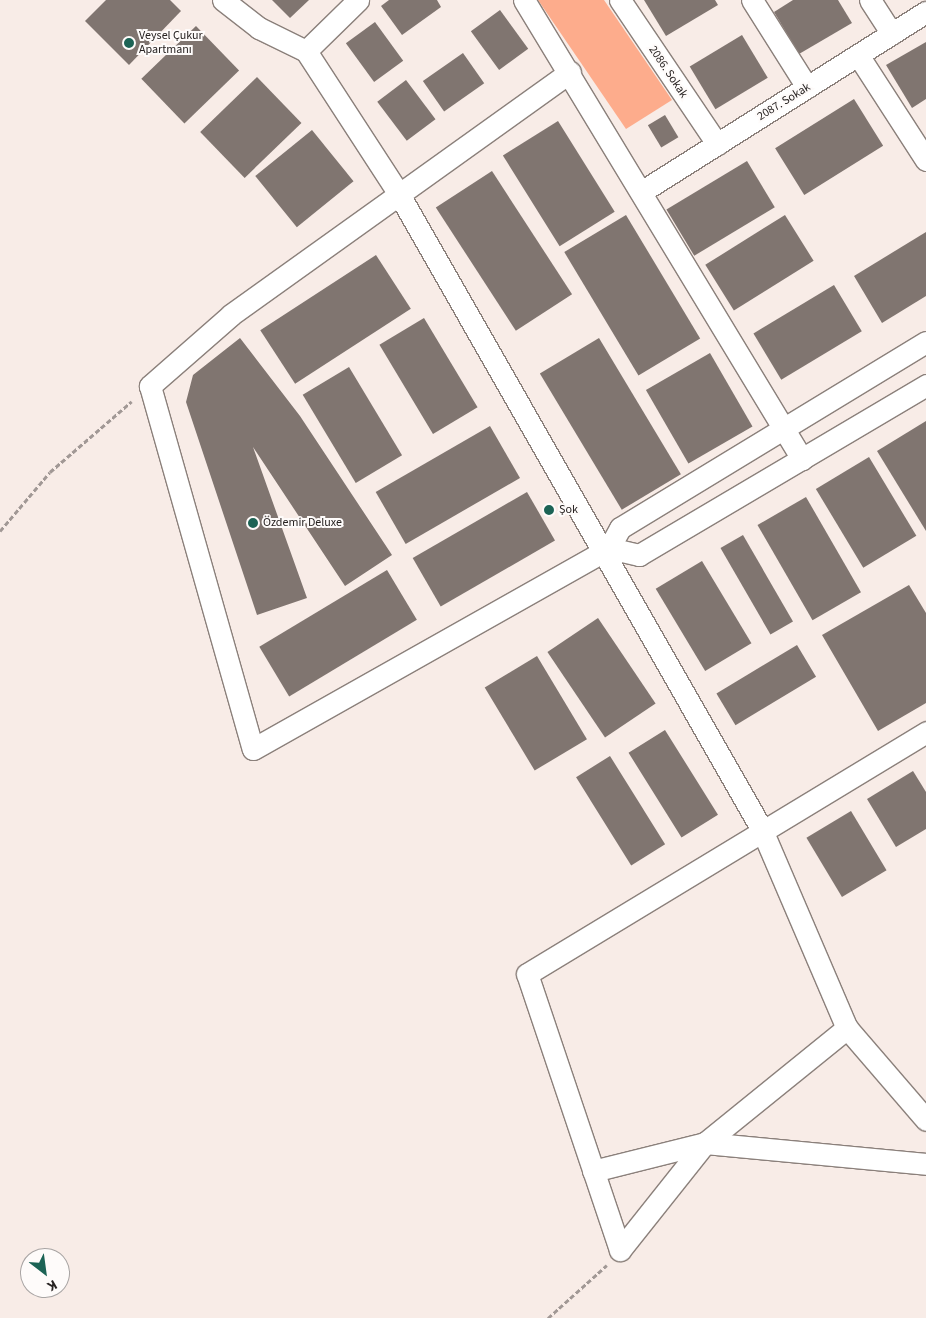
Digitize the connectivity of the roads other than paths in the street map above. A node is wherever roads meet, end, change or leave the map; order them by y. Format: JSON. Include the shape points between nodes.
{"nodes":[{"id":1,"x":222,"y":0,"type":"edge"},
{"id":2,"x":358,"y":0,"type":"edge"},
{"id":3,"x":524,"y":0,"type":"edge"},
{"id":4,"x":620,"y":0,"type":"edge"},
{"id":5,"x":752,"y":0,"type":"edge"},
{"id":6,"x":870,"y":0,"type":"edge"},
{"id":7,"x":926,"y":12,"type":"edge"},
{"id":8,"x":892,"y":34,"type":"junction"},
{"id":9,"x":306,"y":51,"type":"junction"},
{"id":10,"x":858,"y":55,"type":"junction"},
{"id":11,"x":570,"y":72,"type":"junction"},
{"id":12,"x":807,"y":87,"type":"junction"},
{"id":13,"x":717,"y":144,"type":"junction"},
{"id":14,"x":926,"y":160,"type":"edge"},
{"id":15,"x":641,"y":192,"type":"junction"},
{"id":16,"x":400,"y":196,"type":"junction"},
{"id":17,"x":926,"y":342,"type":"edge"},
{"id":18,"x":926,"y":385,"type":"edge"},
{"id":19,"x":783,"y":430,"type":"junction"},
{"id":20,"x":802,"y":459,"type":"junction"},
{"id":21,"x":605,"y":550,"type":"junction"},
{"id":22,"x":926,"y":732,"type":"edge"},
{"id":23,"x":762,"y":830,"type":"junction"},
{"id":24,"x":847,"y":1028,"type":"junction"},
{"id":25,"x":926,"y":1120,"type":"edge"},
{"id":26,"x":705,"y":1143,"type":"junction"},
{"id":27,"x":926,"y":1164,"type":"edge"},
{"id":28,"x":593,"y":1170,"type":"junction"}],
"edges":[{"from":1,"to":9,"type":"street","via":[[259,28]]},
{"from":2,"to":9,"type":"street"},
{"from":3,"to":11,"type":"street"},
{"from":4,"to":13,"type":"street","name":"2086. Sokak"},
{"from":5,"to":12,"type":"street"},
{"from":6,"to":8,"type":"street"},
{"from":7,"to":8,"type":"street","name":"2087. Sokak"},
{"from":8,"to":10,"type":"street","name":"2087. Sokak"},
{"from":9,"to":16,"type":"street"},
{"from":10,"to":12,"type":"street","name":"2087. Sokak"},
{"from":10,"to":14,"type":"street"},
{"from":11,"to":15,"type":"street"},
{"from":11,"to":16,"type":"street"},
{"from":12,"to":13,"type":"street","name":"2087. Sokak"},
{"from":13,"to":15,"type":"street","name":"2087. Sokak"},
{"from":15,"to":19,"type":"street"},
{"from":16,"to":21,"type":"street"},
{"from":16,"to":21,"type":"street","via":[[231,315],[150,386],[253,749]]},
{"from":17,"to":19,"type":"street"},
{"from":18,"to":20,"type":"street"},
{"from":19,"to":20,"type":"street"},
{"from":19,"to":21,"type":"street","via":[[620,528]]},
{"from":20,"to":21,"type":"street","via":[[639,555]]},
{"from":21,"to":23,"type":"street"},
{"from":22,"to":23,"type":"street"},
{"from":23,"to":24,"type":"street"},
{"from":23,"to":28,"type":"street","via":[[527,974]]},
{"from":24,"to":25,"type":"street"},
{"from":24,"to":26,"type":"street"},
{"from":26,"to":27,"type":"street"},
{"from":26,"to":28,"type":"street"},
{"from":26,"to":28,"type":"street","via":[[620,1250]]}]}
